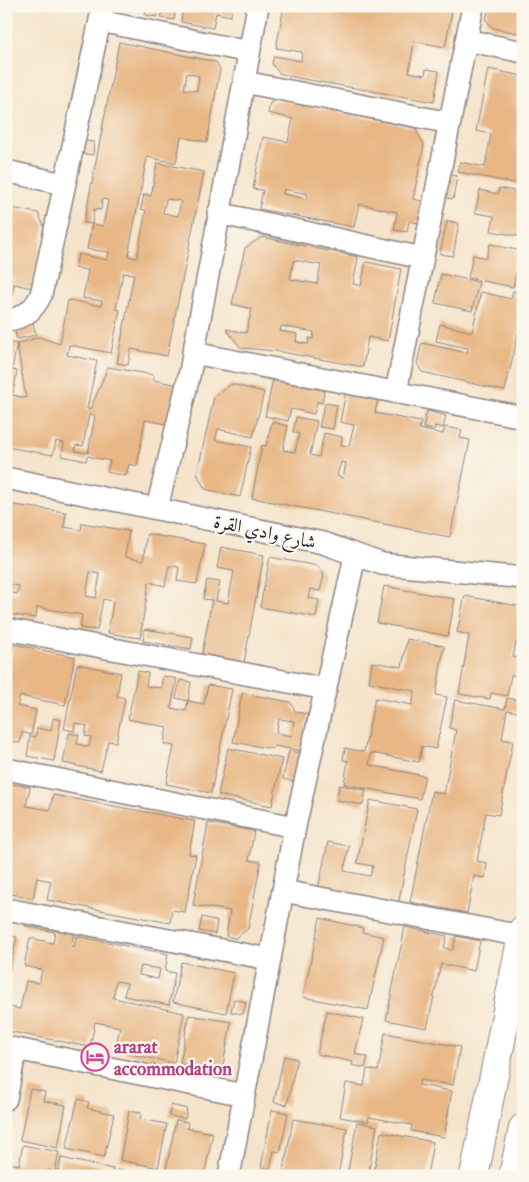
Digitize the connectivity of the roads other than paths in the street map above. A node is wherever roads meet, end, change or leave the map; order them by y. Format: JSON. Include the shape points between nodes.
{"nodes":[{"id":1,"x":258,"y":6,"type":"edge"},
{"id":2,"x":472,"y":6,"type":"edge"},
{"id":3,"x":101,"y":14,"type":"edge"},
{"id":4,"x":466,"y":40,"type":"junction"},
{"id":5,"x":249,"y":52,"type":"junction"},
{"id":6,"x":523,"y":52,"type":"edge"},
{"id":7,"x":244,"y":82,"type":"junction"},
{"id":8,"x":450,"y":123,"type":"junction"},
{"id":9,"x":6,"y":171,"type":"edge"},
{"id":10,"x":63,"y":184,"type":"junction"},
{"id":11,"x":218,"y":213,"type":"junction"},
{"id":12,"x":422,"y":258,"type":"junction"},
{"id":13,"x":6,"y":320,"type":"edge"},
{"id":14,"x":193,"y":353,"type":"junction"},
{"id":15,"x":396,"y":392,"type":"junction"},
{"id":16,"x":523,"y":417,"type":"edge"},
{"id":17,"x":6,"y":478,"type":"edge"},
{"id":18,"x":157,"y":508,"type":"junction"},
{"id":19,"x":355,"y":556,"type":"junction"},
{"id":20,"x":523,"y":578,"type":"edge"},
{"id":21,"x":6,"y":630,"type":"edge"},
{"id":22,"x":326,"y":689,"type":"junction"},
{"id":23,"x":6,"y":769,"type":"edge"},
{"id":24,"x":295,"y":827,"type":"junction"},
{"id":25,"x":282,"y":891,"type":"junction"},
{"id":26,"x":6,"y":909,"type":"edge"},
{"id":27,"x":522,"y":933,"type":"edge"},
{"id":28,"x":269,"y":959,"type":"junction"},
{"id":29,"x":11,"y":1048,"type":"edge"},
{"id":30,"x":244,"y":1095,"type":"junction"},
{"id":31,"x":6,"y":1099,"type":"edge"},
{"id":32,"x":523,"y":1128,"type":"edge"},
{"id":33,"x":229,"y":1176,"type":"edge"},
{"id":34,"x":474,"y":1176,"type":"edge"},
{"id":35,"x":513,"y":1176,"type":"edge"}],
"edges":[{"from":1,"to":5,"type":"street"},
{"from":2,"to":4,"type":"street"},
{"from":3,"to":5,"type":"street"},
{"from":3,"to":10,"type":"street"},
{"from":4,"to":6,"type":"street"},
{"from":4,"to":8,"type":"street"},
{"from":5,"to":7,"type":"street"},
{"from":7,"to":8,"type":"street"},
{"from":7,"to":11,"type":"street"},
{"from":8,"to":12,"type":"street"},
{"from":9,"to":10,"type":"street"},
{"from":10,"to":13,"type":"street","via":[[41,295],[26,314]]},
{"from":11,"to":12,"type":"street"},
{"from":11,"to":14,"type":"street"},
{"from":12,"to":15,"type":"street"},
{"from":14,"to":15,"type":"street"},
{"from":14,"to":18,"type":"street"},
{"from":15,"to":16,"type":"street"},
{"from":17,"to":18,"type":"street","name":"شارع وادي القرة"},
{"from":18,"to":19,"type":"street","name":"شارع وادي القرة","via":[[324,543]]},
{"from":19,"to":20,"type":"street","name":"شارع وادي القرة","via":[[382,564]]},
{"from":19,"to":22,"type":"street"},
{"from":21,"to":22,"type":"street"},
{"from":22,"to":24,"type":"street"},
{"from":23,"to":24,"type":"street"},
{"from":24,"to":25,"type":"street"},
{"from":25,"to":27,"type":"street"},
{"from":25,"to":28,"type":"street"},
{"from":26,"to":28,"type":"street"},
{"from":27,"to":34,"type":"main road"},
{"from":28,"to":30,"type":"street"},
{"from":29,"to":30,"type":"street"},
{"from":29,"to":31,"type":"street"},
{"from":30,"to":33,"type":"street"},
{"from":32,"to":35,"type":"main road"}]}
